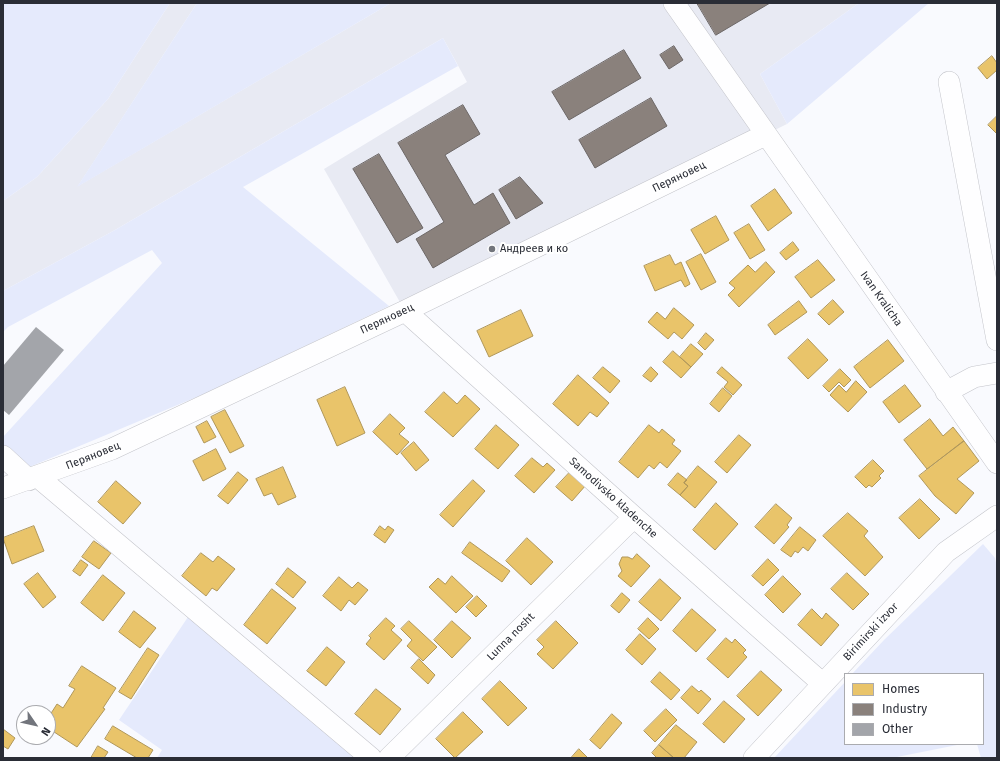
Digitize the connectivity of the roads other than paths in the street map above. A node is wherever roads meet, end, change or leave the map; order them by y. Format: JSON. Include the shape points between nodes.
{"nodes":[{"id":1,"x":674,"y":3,"type":"edge"},
{"id":2,"x":949,"y":82,"type":"dead end"},
{"id":3,"x":765,"y":135,"type":"junction"},
{"id":4,"x":405,"y":311,"type":"junction"},
{"id":5,"x":997,"y":340,"type":"edge"},
{"id":6,"x":997,"y":373,"type":"edge"},
{"id":7,"x":946,"y":392,"type":"junction"},
{"id":8,"x":3,"y":456,"type":"edge"},
{"id":9,"x":997,"y":463,"type":"edge"},
{"id":10,"x":34,"y":478,"type":"junction"},
{"id":11,"x":3,"y":488,"type":"edge"},
{"id":12,"x":997,"y":516,"type":"edge"},
{"id":13,"x":634,"y":517,"type":"junction"},
{"id":14,"x":823,"y":684,"type":"junction"},
{"id":15,"x":371,"y":758,"type":"edge"},
{"id":16,"x":389,"y":758,"type":"edge"},
{"id":17,"x":754,"y":758,"type":"edge"}],
"edges":[{"from":1,"to":3,"type":"street","name":"Ivan Kralicha"},
{"from":2,"to":5,"type":"street"},
{"from":3,"to":4,"type":"street","name":"Перяновец"},
{"from":3,"to":7,"type":"street","name":"Ivan Kralicha"},
{"from":4,"to":10,"type":"street","name":"Перяновец","via":[[112,449]]},
{"from":4,"to":13,"type":"street","name":"Samodivsko kladenche"},
{"from":6,"to":7,"type":"street","via":[[974,377]]},
{"from":7,"to":9,"type":"street","name":"Ivan Kralicha"},
{"from":8,"to":10,"type":"street"},
{"from":10,"to":11,"type":"street","name":"Перяновец"},
{"from":10,"to":15,"type":"street"},
{"from":12,"to":14,"type":"street","name":"Birimirski izvor","via":[[946,552]]},
{"from":13,"to":14,"type":"street","name":"Samodivsko kladenche"},
{"from":13,"to":16,"type":"street","name":"Lunna nosht"},
{"from":14,"to":17,"type":"street","name":"Birimirski izvor"}]}
